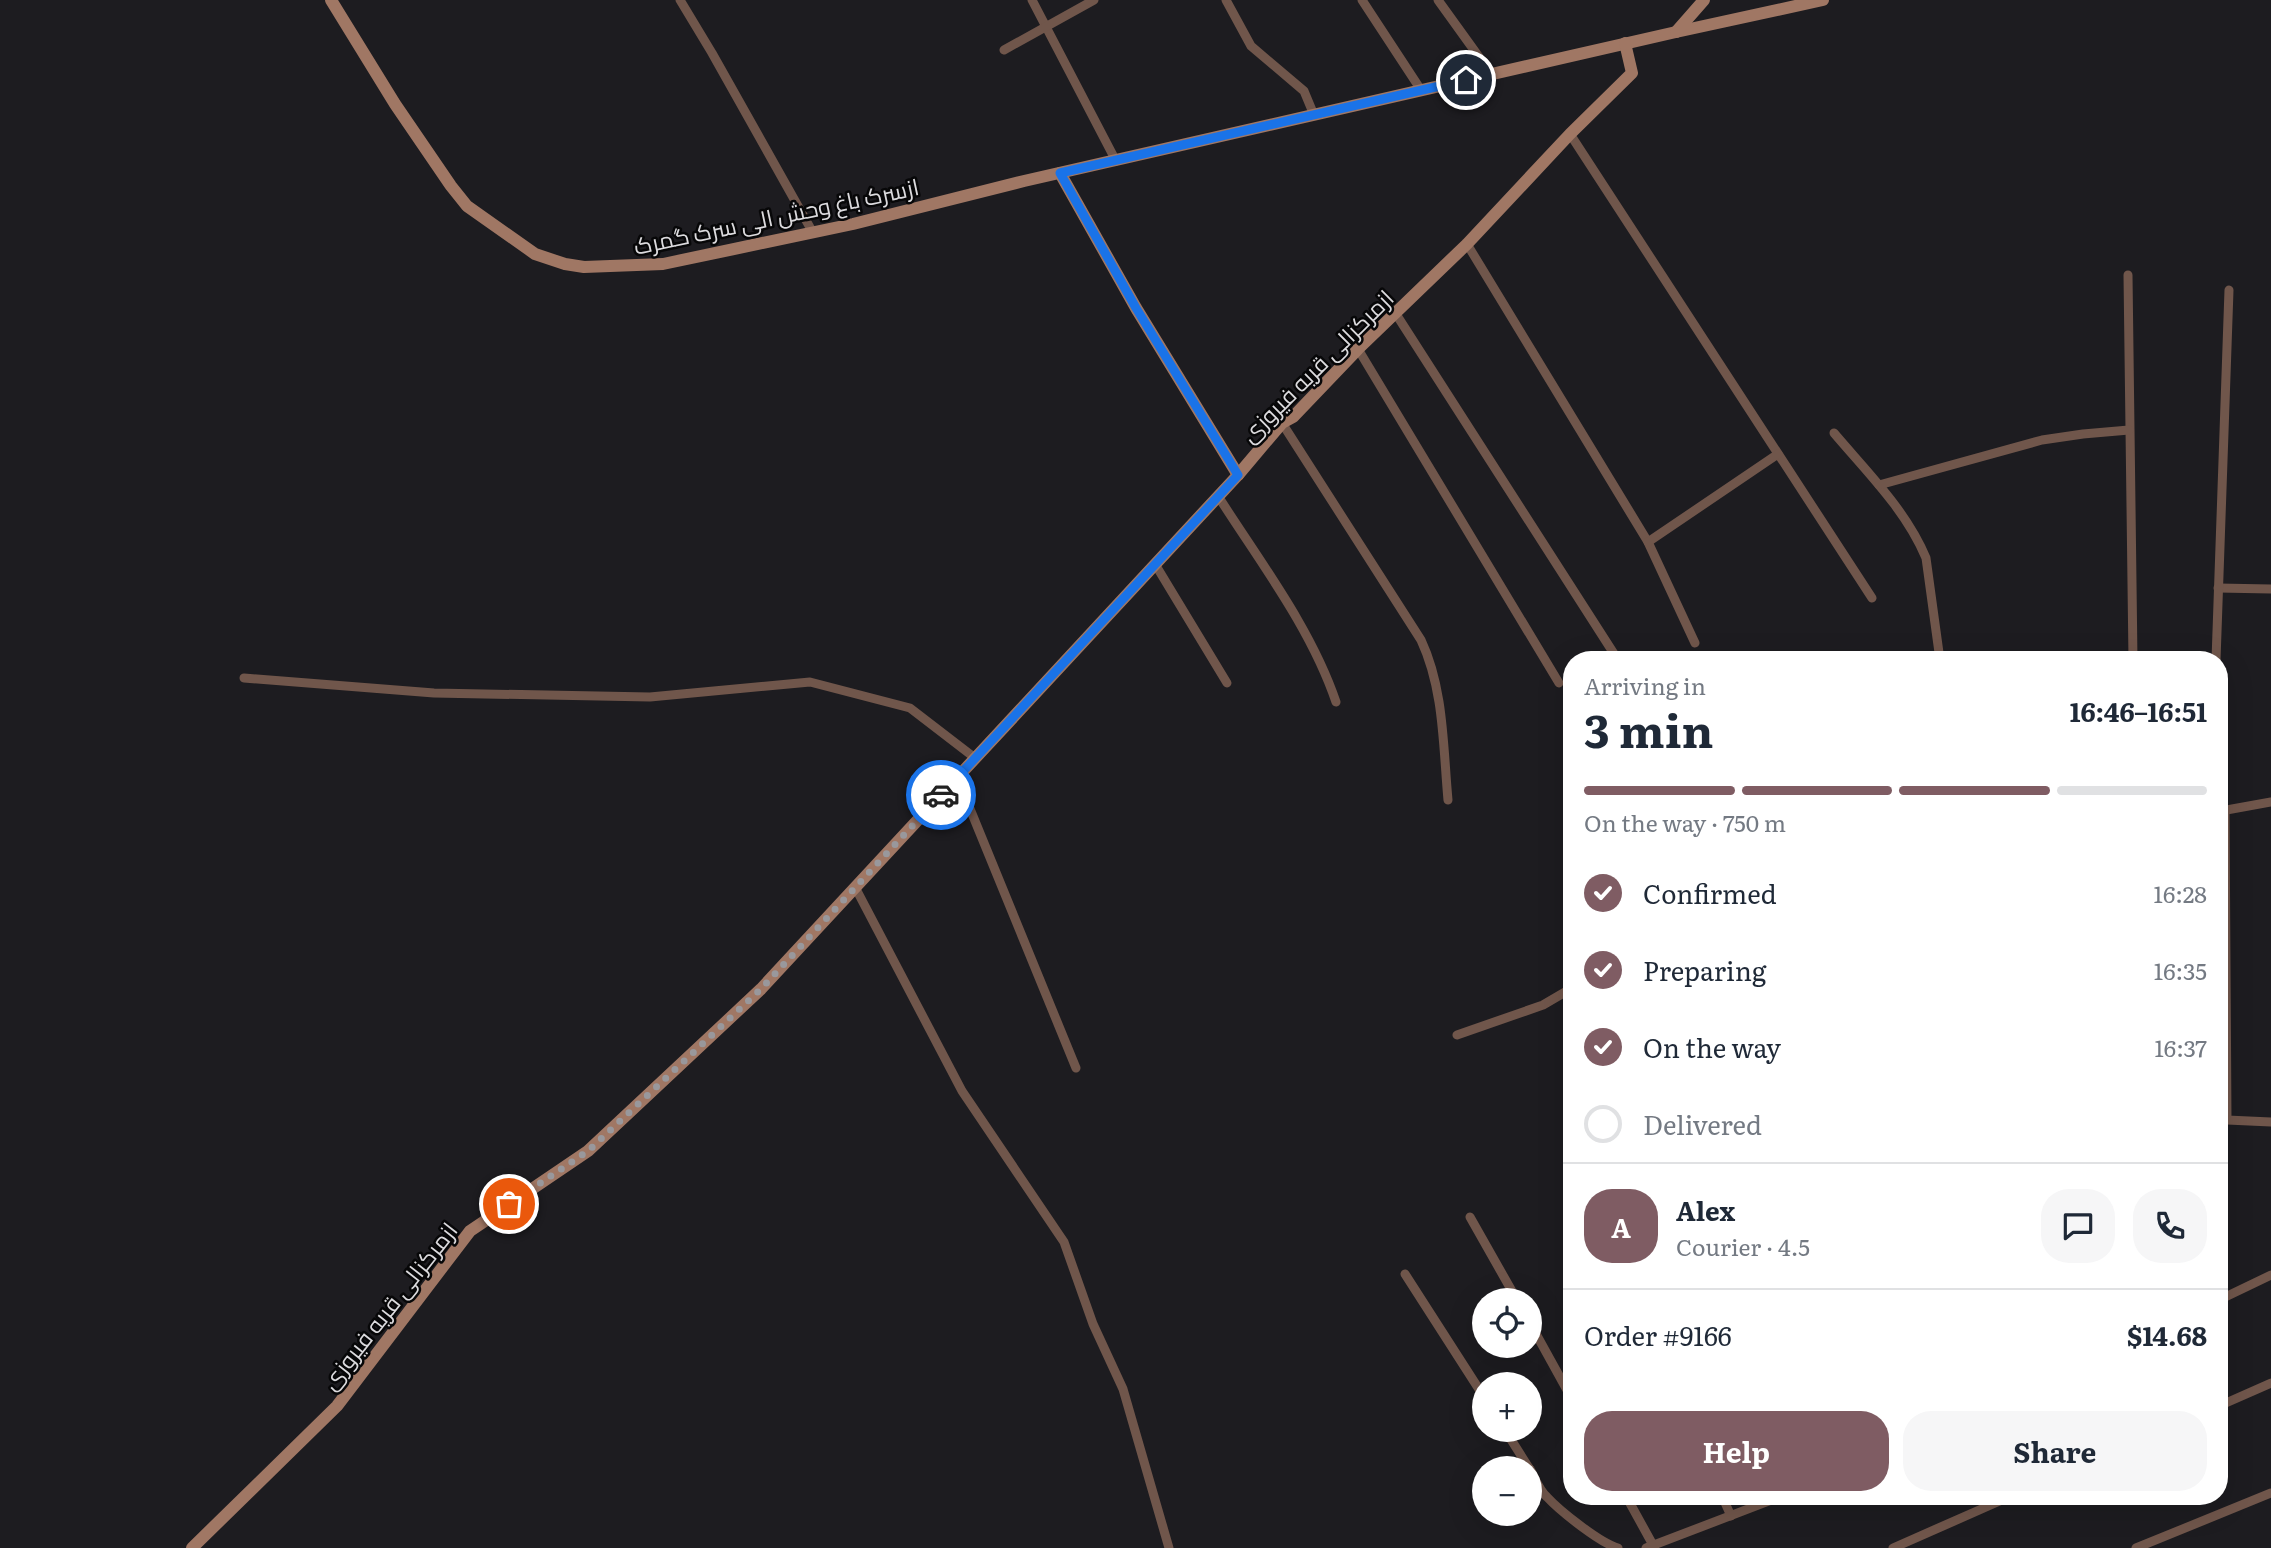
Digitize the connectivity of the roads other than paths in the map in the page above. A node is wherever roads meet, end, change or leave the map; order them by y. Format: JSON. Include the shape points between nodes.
{"nodes":[{"id":1,"x":331,"y":0,"type":"edge"},
{"id":2,"x":680,"y":0,"type":"edge"},
{"id":3,"x":1032,"y":0,"type":"edge"},
{"id":4,"x":1094,"y":0,"type":"edge"},
{"id":5,"x":1226,"y":0,"type":"edge"},
{"id":6,"x":1362,"y":0,"type":"edge"},
{"id":7,"x":1438,"y":0,"type":"edge"},
{"id":8,"x":1704,"y":0,"type":"edge"},
{"id":9,"x":1823,"y":0,"type":"edge"},
{"id":10,"x":1045,"y":25,"type":"junction"},
{"id":11,"x":1676,"y":32,"type":"junction"},
{"id":12,"x":1625,"y":43,"type":"junction"},
{"id":13,"x":1004,"y":50,"type":"dead end"},
{"id":14,"x":1488,"y":75,"type":"junction"},
{"id":15,"x":1421,"y":90,"type":"junction"},
{"id":16,"x":1314,"y":115,"type":"junction"},
{"id":17,"x":1570,"y":134,"type":"junction"},
{"id":18,"x":1116,"y":161,"type":"junction"},
{"id":19,"x":1060,"y":173,"type":"junction"},
{"id":20,"x":812,"y":231,"type":"junction"},
{"id":21,"x":1467,"y":244,"type":"junction"},
{"id":22,"x":2128,"y":275,"type":"dead end"},
{"id":23,"x":2230,"y":290,"type":"dead end"},
{"id":24,"x":1396,"y":314,"type":"junction"},
{"id":25,"x":1358,"y":349,"type":"junction"},
{"id":26,"x":1282,"y":423,"type":"junction"},
{"id":27,"x":2129,"y":430,"type":"junction"},
{"id":28,"x":1834,"y":433,"type":"dead end"},
{"id":29,"x":1778,"y":454,"type":"junction"},
{"id":30,"x":1238,"y":475,"type":"junction"},
{"id":31,"x":1879,"y":485,"type":"junction"},
{"id":32,"x":1218,"y":496,"type":"junction"},
{"id":33,"x":1648,"y":542,"type":"junction"},
{"id":34,"x":1155,"y":564,"type":"junction"},
{"id":35,"x":2218,"y":588,"type":"junction"},
{"id":36,"x":2271,"y":589,"type":"edge"},
{"id":37,"x":1872,"y":598,"type":"dead end"},
{"id":38,"x":1695,"y":643,"type":"dead end"},
{"id":39,"x":1612,"y":651,"type":"edge"},
{"id":40,"x":1939,"y":651,"type":"edge"},
{"id":41,"x":2133,"y":651,"type":"edge"},
{"id":42,"x":2216,"y":651,"type":"edge"},
{"id":43,"x":244,"y":678,"type":"dead end"},
{"id":44,"x":1227,"y":683,"type":"dead end"},
{"id":45,"x":1559,"y":683,"type":"dead end"},
{"id":46,"x":1336,"y":702,"type":"dead end"},
{"id":47,"x":975,"y":758,"type":"junction"},
{"id":48,"x":957,"y":777,"type":"junction"},
{"id":49,"x":1448,"y":800,"type":"dead end"},
{"id":50,"x":2271,"y":802,"type":"edge"},
{"id":51,"x":2228,"y":810,"type":"edge"},
{"id":52,"x":855,"y":887,"type":"junction"},
{"id":53,"x":1563,"y":993,"type":"edge"},
{"id":54,"x":1457,"y":1035,"type":"dead end"},
{"id":55,"x":1076,"y":1068,"type":"dead end"},
{"id":56,"x":2228,"y":1120,"type":"edge"},
{"id":57,"x":2271,"y":1122,"type":"edge"},
{"id":58,"x":1471,"y":1217,"type":"dead end"},
{"id":59,"x":1405,"y":1274,"type":"dead end"},
{"id":60,"x":2271,"y":1275,"type":"edge"},
{"id":61,"x":1510,"y":1288,"type":"edge"},
{"id":62,"x":2228,"y":1296,"type":"edge"},
{"id":63,"x":1542,"y":1345,"type":"edge"},
{"id":64,"x":1472,"y":1378,"type":"edge"},
{"id":65,"x":1563,"y":1383,"type":"edge"},
{"id":66,"x":2271,"y":1384,"type":"edge"},
{"id":67,"x":2228,"y":1402,"type":"edge"},
{"id":68,"x":1542,"y":1491,"type":"edge"},
{"id":69,"x":2271,"y":1493,"type":"edge"},
{"id":70,"x":1630,"y":1505,"type":"edge"},
{"id":71,"x":1726,"y":1505,"type":"edge"},
{"id":72,"x":1759,"y":1505,"type":"edge"},
{"id":73,"x":1991,"y":1505,"type":"edge"},
{"id":74,"x":1731,"y":1516,"type":"junction"},
{"id":75,"x":1649,"y":1547,"type":"edge"},
{"id":76,"x":192,"y":1548,"type":"edge"},
{"id":77,"x":1169,"y":1548,"type":"edge"},
{"id":78,"x":1618,"y":1548,"type":"edge"},
{"id":79,"x":1893,"y":1548,"type":"edge"},
{"id":80,"x":2136,"y":1548,"type":"edge"}],
"edges":[{"from":1,"to":20,"type":"main road","name":"ازسرک باغ وحش الی سرک گمرک","via":[[395,104],[467,206],[535,254],[584,267],[663,264]]},
{"from":2,"to":20,"type":"street"},
{"from":3,"to":10,"type":"street"},
{"from":4,"to":10,"type":"street"},
{"from":5,"to":16,"type":"street","via":[[1251,46],[1304,91]]},
{"from":6,"to":15,"type":"street"},
{"from":7,"to":14,"type":"street"},
{"from":8,"to":11,"type":"main road"},
{"from":9,"to":11,"type":"main road","name":"ازسرک باغ وحش الی سرک گمرک"},
{"from":10,"to":13,"type":"street"},
{"from":10,"to":18,"type":"street"},
{"from":11,"to":12,"type":"main road","name":"ازسرک باغ وحش الی سرک گمرک"},
{"from":12,"to":14,"type":"main road","name":"ازسرک باغ وحش الی سرک گمرک"},
{"from":12,"to":17,"type":"main road","name":"ازمرکزالی قریه فیروزی","via":[[1632,73]]},
{"from":14,"to":15,"type":"main road","name":"ازسرک باغ وحش الی سرک گمرک"},
{"from":15,"to":16,"type":"main road","name":"ازسرک باغ وحش الی سرک گمرک"},
{"from":16,"to":18,"type":"main road","name":"ازسرک باغ وحش الی سرک گمرک"},
{"from":17,"to":21,"type":"main road","name":"ازمرکزالی قریه فیروزی"},
{"from":17,"to":29,"type":"street"},
{"from":18,"to":19,"type":"main road","name":"ازسرک باغ وحش الی سرک گمرک"},
{"from":19,"to":20,"type":"main road","name":"ازسرک باغ وحش الی سرک گمرک"},
{"from":19,"to":30,"type":"main road"},
{"from":21,"to":24,"type":"main road","name":"ازمرکزالی قریه فیروزی"},
{"from":21,"to":33,"type":"street"},
{"from":22,"to":27,"type":"street"},
{"from":23,"to":35,"type":"street"},
{"from":24,"to":25,"type":"main road","name":"ازمرکزالی قریه فیروزی"},
{"from":24,"to":39,"type":"street"},
{"from":25,"to":26,"type":"main road","name":"ازمرکزالی قریه فیروزی"},
{"from":25,"to":45,"type":"street"},
{"from":26,"to":30,"type":"main road","name":"ازمرکزالی قریه فیروزی"},
{"from":26,"to":49,"type":"street","via":[[1427,653],[1437,683]]},
{"from":27,"to":31,"type":"street","via":[[2042,440]]},
{"from":27,"to":41,"type":"street"},
{"from":28,"to":31,"type":"street"},
{"from":29,"to":33,"type":"street"},
{"from":29,"to":37,"type":"street"},
{"from":30,"to":32,"type":"main road","name":"ازمرکزالی قریه فیروزی"},
{"from":31,"to":40,"type":"street","via":[[1926,558]]},
{"from":32,"to":34,"type":"main road","name":"ازمرکزالی قریه فیروزی"},
{"from":32,"to":46,"type":"street","via":[[1309,639]]},
{"from":33,"to":38,"type":"street"},
{"from":34,"to":44,"type":"street"},
{"from":34,"to":47,"type":"main road","name":"ازمرکزالی قریه فیروزی"},
{"from":35,"to":36,"type":"street"},
{"from":35,"to":42,"type":"street"},
{"from":43,"to":47,"type":"street","via":[[434,693],[637,697],[810,682],[910,708]]},
{"from":47,"to":48,"type":"main road","name":"ازمرکزالی قریه فیروزی"},
{"from":48,"to":52,"type":"main road","name":"ازمرکزالی قریه فیروزی"},
{"from":48,"to":55,"type":"street"},
{"from":50,"to":51,"type":"street"},
{"from":52,"to":76,"type":"main road","name":"ازمرکزالی قریه فیروزی","via":[[761,989],[588,1151],[470,1231],[337,1406]]},
{"from":52,"to":77,"type":"street","via":[[962,1091],[1064,1242],[1093,1324],[1124,1389]]},
{"from":53,"to":54,"type":"street","via":[[1543,1005]]},
{"from":56,"to":57,"type":"street"},
{"from":58,"to":61,"type":"street"},
{"from":59,"to":64,"type":"street"},
{"from":60,"to":62,"type":"street"},
{"from":63,"to":65,"type":"street"},
{"from":66,"to":67,"type":"street"},
{"from":68,"to":78,"type":"street"},
{"from":69,"to":80,"type":"street"},
{"from":70,"to":75,"type":"street"},
{"from":71,"to":74,"type":"street"},
{"from":72,"to":74,"type":"street"},
{"from":73,"to":79,"type":"street"},
{"from":74,"to":75,"type":"street"}]}
